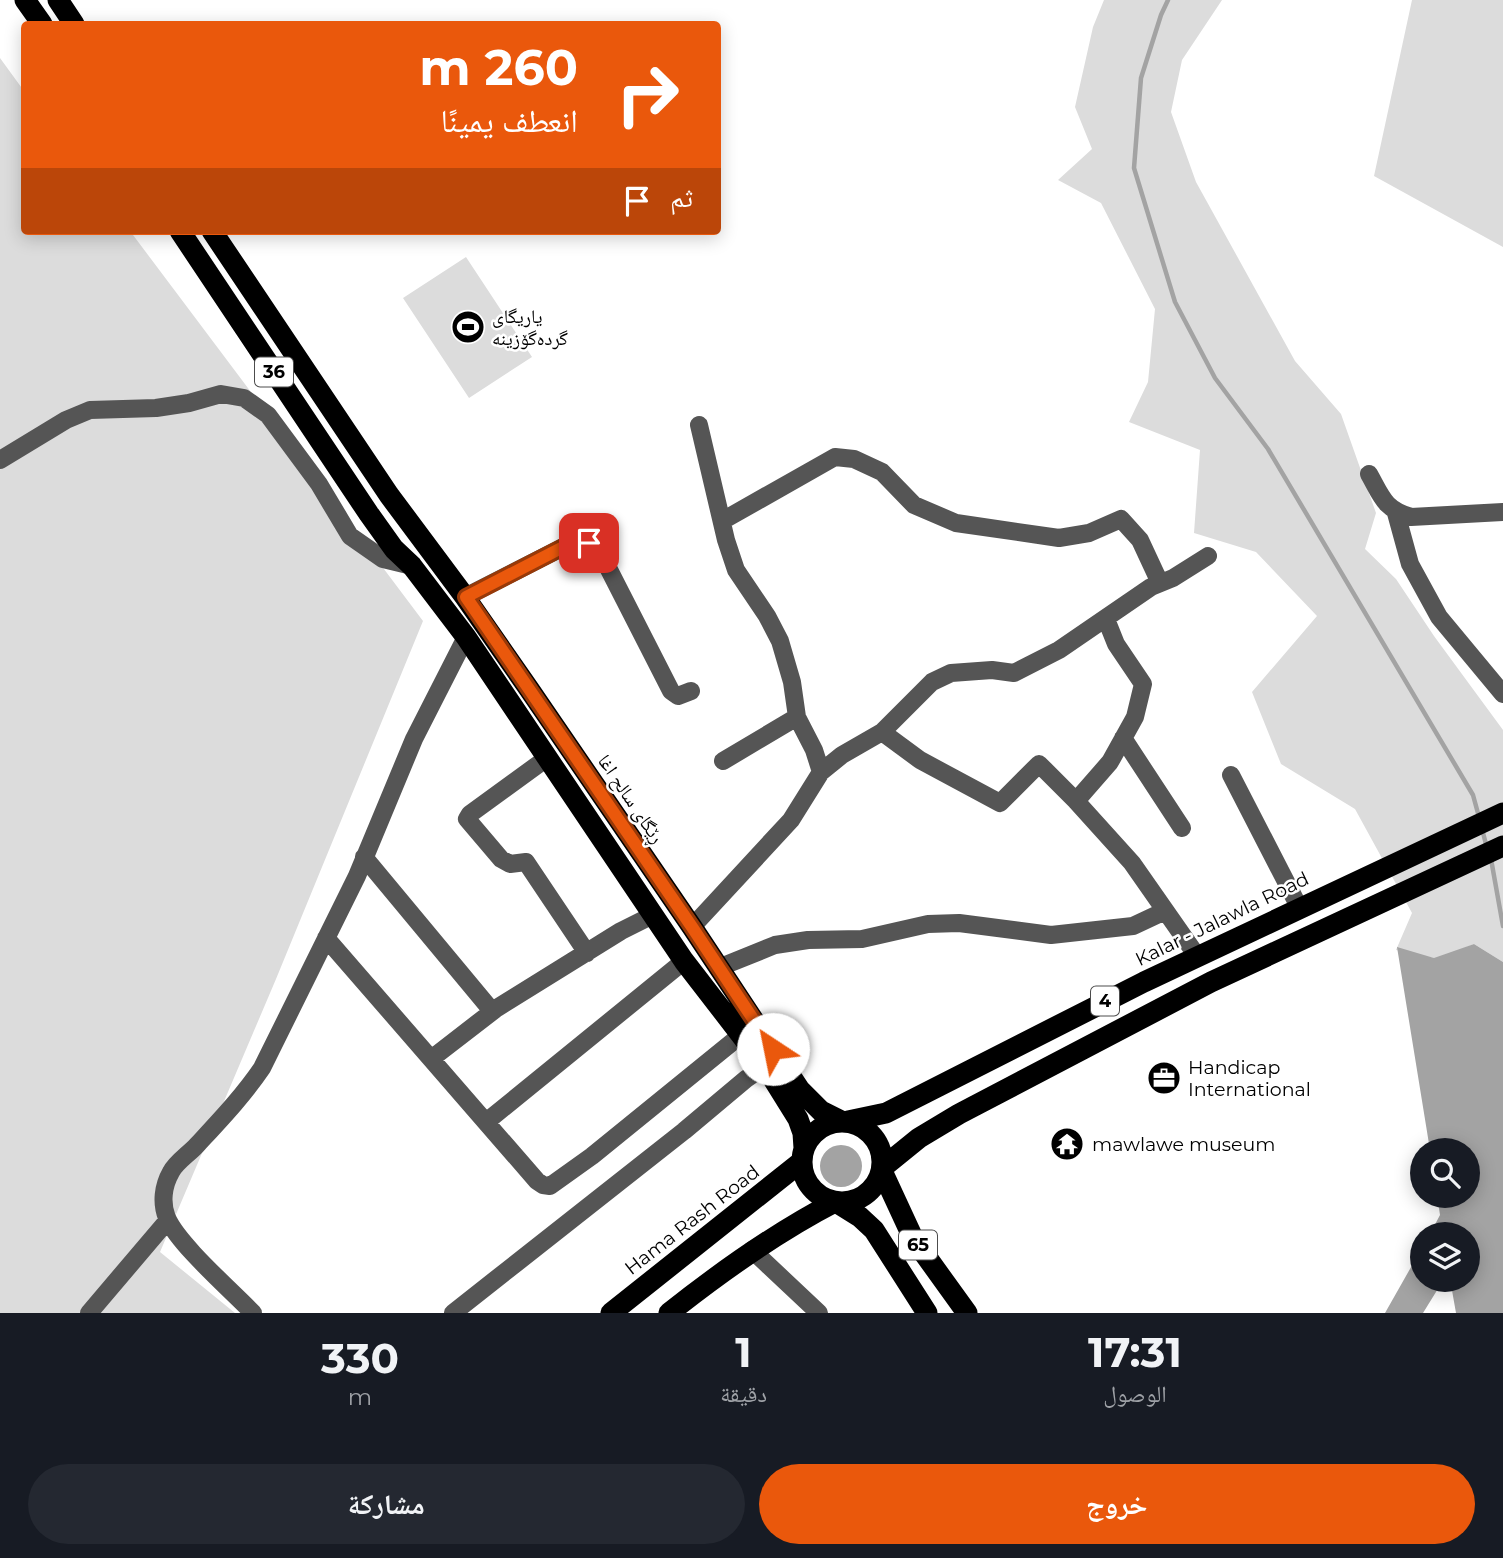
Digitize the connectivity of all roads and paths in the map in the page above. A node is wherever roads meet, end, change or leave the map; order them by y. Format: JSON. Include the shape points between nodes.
{"nodes":[{"id":1,"x":25,"y":0,"type":"edge"},
{"id":2,"x":58,"y":0,"type":"edge"},
{"id":3,"x":40,"y":21,"type":"edge"},
{"id":4,"x":72,"y":21,"type":"edge"},
{"id":5,"x":183,"y":235,"type":"edge"},
{"id":6,"x":215,"y":235,"type":"edge"},
{"id":7,"x":699,"y":425,"type":"dead end"},
{"id":8,"x":0,"y":460,"type":"edge"},
{"id":9,"x":1369,"y":474,"type":"dead end"},
{"id":10,"x":1503,"y":512,"type":"edge"},
{"id":11,"x":1396,"y":513,"type":"junction"},
{"id":12,"x":723,"y":521,"type":"junction"},
{"id":13,"x":432,"y":552,"type":"junction"},
{"id":14,"x":1208,"y":556,"type":"dead end"},
{"id":15,"x":412,"y":566,"type":"junction"},
{"id":16,"x":1160,"y":583,"type":"junction"},
{"id":17,"x":466,"y":597,"type":"junction"},
{"id":18,"x":1106,"y":619,"type":"junction"},
{"id":19,"x":466,"y":637,"type":"junction"},
{"id":20,"x":691,"y":691,"type":"dead end"},
{"id":21,"x":1503,"y":694,"type":"edge"},
{"id":22,"x":797,"y":717,"type":"junction"},
{"id":23,"x":882,"y":732,"type":"junction"},
{"id":24,"x":1123,"y":738,"type":"junction"},
{"id":25,"x":547,"y":758,"type":"junction"},
{"id":26,"x":723,"y":761,"type":"dead end"},
{"id":27,"x":821,"y":772,"type":"junction"},
{"id":28,"x":1231,"y":775,"type":"dead end"},
{"id":29,"x":1076,"y":801,"type":"junction"},
{"id":30,"x":1503,"y":813,"type":"edge"},
{"id":31,"x":1182,"y":828,"type":"dead end"},
{"id":32,"x":1503,"y":846,"type":"edge"},
{"id":33,"x":365,"y":857,"type":"junction"},
{"id":34,"x":1299,"y":907,"type":"junction"},
{"id":35,"x":1165,"y":911,"type":"junction"},
{"id":36,"x":653,"y":915,"type":"junction"},
{"id":37,"x":692,"y":927,"type":"junction"},
{"id":38,"x":326,"y":938,"type":"junction"},
{"id":39,"x":587,"y":953,"type":"junction"},
{"id":40,"x":1197,"y":956,"type":"junction"},
{"id":41,"x":684,"y":961,"type":"junction"},
{"id":42,"x":718,"y":968,"type":"junction"},
{"id":43,"x":1144,"y":982,"type":"junction"},
{"id":44,"x":1162,"y":1008,"type":"junction"},
{"id":45,"x":492,"y":1011,"type":"junction"},
{"id":46,"x":741,"y":1035,"type":"junction"},
{"id":47,"x":431,"y":1059,"type":"junction"},
{"id":48,"x":765,"y":1066,"type":"junction"},
{"id":49,"x":845,"y":1121,"type":"junction"},
{"id":50,"x":486,"y":1122,"type":"junction"},
{"id":51,"x":803,"y":1155,"type":"junction"},
{"id":52,"x":882,"y":1169,"type":"junction"},
{"id":53,"x":835,"y":1202,"type":"junction"},
{"id":54,"x":168,"y":1220,"type":"junction"},
{"id":55,"x":752,"y":1250,"type":"junction"},
{"id":56,"x":89,"y":1313,"type":"edge"},
{"id":57,"x":253,"y":1313,"type":"edge"},
{"id":58,"x":453,"y":1313,"type":"edge"},
{"id":59,"x":611,"y":1313,"type":"edge"},
{"id":60,"x":669,"y":1313,"type":"edge"},
{"id":61,"x":819,"y":1313,"type":"edge"},
{"id":62,"x":927,"y":1313,"type":"edge"},
{"id":63,"x":967,"y":1313,"type":"edge"}],
"edges":[{"from":1,"to":3,"type":"highway"},
{"from":2,"to":4,"type":"highway"},
{"from":5,"to":15,"type":"highway","number":"36","via":[[369,514]]},
{"from":6,"to":13,"type":"highway","name":"ڕێگای سالح اغا","number":"36","via":[[388,495]]},
{"from":7,"to":12,"type":"street"},
{"from":8,"to":15,"type":"street","via":[[90,410],[156,408],[220,394],[244,398],[268,415],[319,484],[350,536],[383,559]]},
{"from":9,"to":11,"type":"street","via":[[1387,507]]},
{"from":10,"to":11,"type":"street","via":[[1411,517]]},
{"from":11,"to":21,"type":"street","via":[[1410,564],[1439,618]]},
{"from":12,"to":16,"type":"street","via":[[835,457],[855,459],[882,472],[914,505],[956,523],[1059,538],[1088,533],[1121,519],[1140,540]]},
{"from":12,"to":22,"type":"street","via":[[736,570],[780,641]]},
{"from":13,"to":15,"type":"highway"},
{"from":13,"to":17,"type":"highway","name":"ڕێگای سالح اغا","number":"36"},
{"from":14,"to":16,"type":"street"},
{"from":15,"to":19,"type":"highway","number":"36"},
{"from":16,"to":18,"type":"street"},
{"from":17,"to":20,"type":"street","via":[[571,543],[589,543],[599,550],[671,691],[678,696]]},
{"from":17,"to":37,"type":"highway","name":"ڕێگای سالح اغا","number":"36"},
{"from":18,"to":23,"type":"street","via":[[1014,673],[951,673],[932,682]]},
{"from":18,"to":24,"type":"street","via":[[1116,644],[1143,684],[1135,717]]},
{"from":19,"to":25,"type":"highway","number":"36"},
{"from":19,"to":33,"type":"street","via":[[414,739]]},
{"from":22,"to":26,"type":"street"},
{"from":22,"to":27,"type":"street"},
{"from":23,"to":27,"type":"street"},
{"from":23,"to":29,"type":"street","via":[[920,760],[1000,803],[1038,764]]},
{"from":24,"to":29,"type":"street","via":[[1110,762]]},
{"from":24,"to":31,"type":"street"},
{"from":25,"to":36,"type":"highway","number":"36"},
{"from":25,"to":39,"type":"street","via":[[467,819],[500,859],[510,864],[526,862]]},
{"from":27,"to":37,"type":"street","via":[[791,820]]},
{"from":28,"to":34,"type":"street"},
{"from":29,"to":35,"type":"street","via":[[1132,863]]},
{"from":30,"to":34,"type":"highway","name":"Kalar - Jalawla Road","number":"4"},
{"from":32,"to":44,"type":"highway","number":"4"},
{"from":33,"to":38,"type":"street"},
{"from":33,"to":45,"type":"street"},
{"from":34,"to":40,"type":"highway","name":"Kalar - Jalawla Road","number":"4"},
{"from":35,"to":40,"type":"street"},
{"from":35,"to":42,"type":"street","via":[[1133,926],[1051,936],[959,923],[928,924],[862,939],[775,945]]},
{"from":36,"to":39,"type":"street"},
{"from":36,"to":41,"type":"highway","number":"36"},
{"from":37,"to":42,"type":"highway","name":"ڕێگای سالح اغا","number":"36"},
{"from":38,"to":47,"type":"street"},
{"from":38,"to":54,"type":"street","via":[[262,1068],[242,1096],[172,1169],[163,1188]]},
{"from":39,"to":45,"type":"street"},
{"from":40,"to":43,"type":"highway","name":"Kalar - Jalawla Road","number":"4"},
{"from":41,"to":46,"type":"highway","number":"36"},
{"from":41,"to":50,"type":"street"},
{"from":42,"to":49,"type":"highway","name":"ڕێگای سالح اغا","number":"36","via":[[800,1090],[821,1111]]},
{"from":43,"to":44,"type":"highway"},
{"from":43,"to":49,"type":"highway","name":"Kalar - Jalawla Road","number":"4","via":[[886,1113]]},
{"from":44,"to":52,"type":"highway","number":"4","via":[[959,1114],[919,1138]]},
{"from":45,"to":47,"type":"street"},
{"from":46,"to":48,"type":"highway","number":"36"},
{"from":46,"to":50,"type":"street","via":[[550,1186],[537,1181]]},
{"from":47,"to":50,"type":"street"},
{"from":48,"to":51,"type":"highway","number":"36","via":[[799,1119]]},
{"from":48,"to":58,"type":"street"},
{"from":49,"to":51,"type":"highway","number":"4","via":[[831,1122],[814,1132]]},
{"from":49,"to":52,"type":"highway","via":[[859,1124],[875,1138],[883,1157]]},
{"from":51,"to":53,"type":"highway","via":[[808,1183]]},
{"from":51,"to":59,"type":"highway","name":"Hama Rash Road","number":"4"},
{"from":52,"to":53,"type":"highway","number":"4","via":[[876,1185],[865,1195]]},
{"from":52,"to":63,"type":"highway","number":"65","via":[[912,1238]]},
{"from":53,"to":55,"type":"highway","number":"4"},
{"from":53,"to":62,"type":"highway","number":"65","via":[[874,1230]]},
{"from":54,"to":56,"type":"street"},
{"from":54,"to":57,"type":"street"},
{"from":55,"to":60,"type":"highway","number":"4"},
{"from":55,"to":61,"type":"street"}]}
